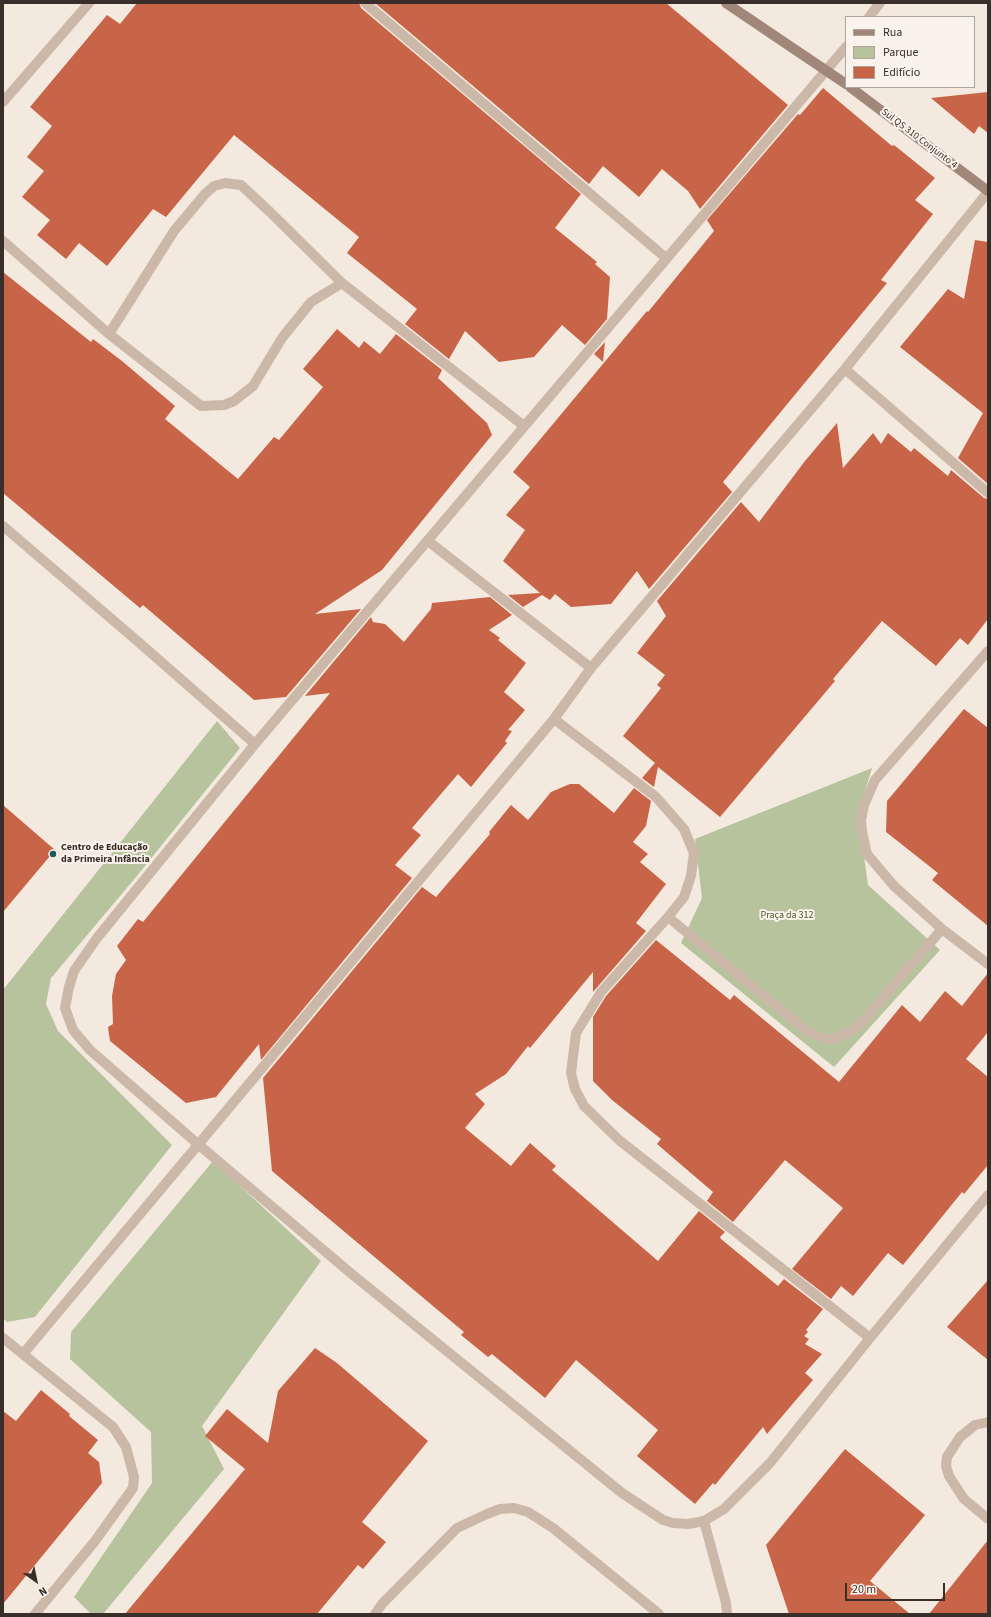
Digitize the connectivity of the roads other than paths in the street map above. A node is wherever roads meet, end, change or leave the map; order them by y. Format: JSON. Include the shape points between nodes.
{"nodes":[{"id":1,"x":89,"y":3,"type":"edge"},
{"id":2,"x":365,"y":3,"type":"edge"},
{"id":3,"x":726,"y":3,"type":"edge"},
{"id":4,"x":880,"y":3,"type":"edge"},
{"id":5,"x":871,"y":16,"type":"edge"},
{"id":6,"x":845,"y":48,"type":"edge"},
{"id":7,"x":827,"y":70,"type":"junction"},
{"id":8,"x":845,"y":83,"type":"edge"},
{"id":9,"x":851,"y":88,"type":"edge"},
{"id":10,"x":3,"y":102,"type":"edge"},
{"id":11,"x":988,"y":192,"type":"edge"},
{"id":12,"x":3,"y":241,"type":"edge"},
{"id":13,"x":666,"y":258,"type":"junction"},
{"id":14,"x":342,"y":283,"type":"junction"},
{"id":15,"x":109,"y":334,"type":"junction"},
{"id":16,"x":845,"y":369,"type":"junction"},
{"id":17,"x":524,"y":426,"type":"junction"},
{"id":18,"x":988,"y":493,"type":"edge"},
{"id":19,"x":3,"y":526,"type":"edge"},
{"id":20,"x":428,"y":541,"type":"junction"},
{"id":21,"x":987,"y":653,"type":"edge"},
{"id":22,"x":591,"y":668,"type":"junction"},
{"id":23,"x":554,"y":719,"type":"junction"},
{"id":24,"x":255,"y":744,"type":"junction"},
{"id":25,"x":668,"y":917,"type":"junction"},
{"id":26,"x":942,"y":929,"type":"junction"},
{"id":27,"x":988,"y":964,"type":"edge"},
{"id":28,"x":198,"y":1145,"type":"junction"},
{"id":29,"x":988,"y":1195,"type":"edge"},
{"id":30,"x":3,"y":1338,"type":"edge"},
{"id":31,"x":870,"y":1338,"type":"junction"},
{"id":32,"x":23,"y":1354,"type":"junction"},
{"id":33,"x":988,"y":1422,"type":"edge"},
{"id":34,"x":988,"y":1519,"type":"edge"},
{"id":35,"x":704,"y":1520,"type":"junction"},
{"id":36,"x":35,"y":1614,"type":"edge"},
{"id":37,"x":375,"y":1614,"type":"edge"},
{"id":38,"x":660,"y":1614,"type":"edge"},
{"id":39,"x":727,"y":1614,"type":"edge"}],
"edges":[{"from":1,"to":10,"type":"street"},
{"from":2,"to":13,"type":"street"},
{"from":3,"to":7,"type":"street"},
{"from":4,"to":5,"type":"street"},
{"from":6,"to":7,"type":"street"},
{"from":7,"to":8,"type":"street"},
{"from":7,"to":13,"type":"street"},
{"from":9,"to":11,"type":"street","name":"Sul QS 310 Conjunto 4"},
{"from":11,"to":16,"type":"street"},
{"from":12,"to":15,"type":"street"},
{"from":13,"to":17,"type":"street"},
{"from":14,"to":15,"type":"street","via":[[311,302],[282,338],[253,386],[234,401],[224,405],[201,406]]},
{"from":14,"to":15,"type":"street","via":[[251,194],[240,185],[225,183],[214,186],[204,194],[174,231]]},
{"from":14,"to":17,"type":"street"},
{"from":16,"to":18,"type":"street"},
{"from":16,"to":22,"type":"street"},
{"from":17,"to":20,"type":"street"},
{"from":19,"to":24,"type":"street"},
{"from":20,"to":22,"type":"street"},
{"from":20,"to":24,"type":"street"},
{"from":21,"to":26,"type":"street","via":[[875,780],[864,805],[861,820],[867,854],[878,870]]},
{"from":22,"to":23,"type":"street"},
{"from":23,"to":25,"type":"street","via":[[656,797],[684,828],[694,853],[694,862],[684,897]]},
{"from":23,"to":28,"type":"street"},
{"from":24,"to":28,"type":"street","via":[[97,938],[74,971],[65,1008],[73,1030],[90,1050]]},
{"from":25,"to":26,"type":"street","via":[[808,1032],[825,1039],[843,1036],[857,1028]]},
{"from":25,"to":31,"type":"street","via":[[601,992],[576,1033],[570,1073],[575,1089],[584,1106],[619,1140]]},
{"from":26,"to":27,"type":"street"},
{"from":28,"to":32,"type":"street"},
{"from":28,"to":35,"type":"street","via":[[622,1494],[663,1520],[688,1524]]},
{"from":29,"to":31,"type":"street"},
{"from":30,"to":32,"type":"street"},
{"from":31,"to":35,"type":"street","via":[[770,1464],[724,1509]]},
{"from":32,"to":36,"type":"street","via":[[113,1427],[126,1447],[134,1477],[133,1488],[99,1535]]},
{"from":33,"to":34,"type":"street","via":[[975,1425],[960,1438],[947,1457],[946,1466],[951,1480],[964,1499]]},
{"from":35,"to":39,"type":"street"},
{"from":37,"to":38,"type":"street","via":[[457,1528],[500,1509],[514,1508],[528,1512],[553,1528]]}]}
